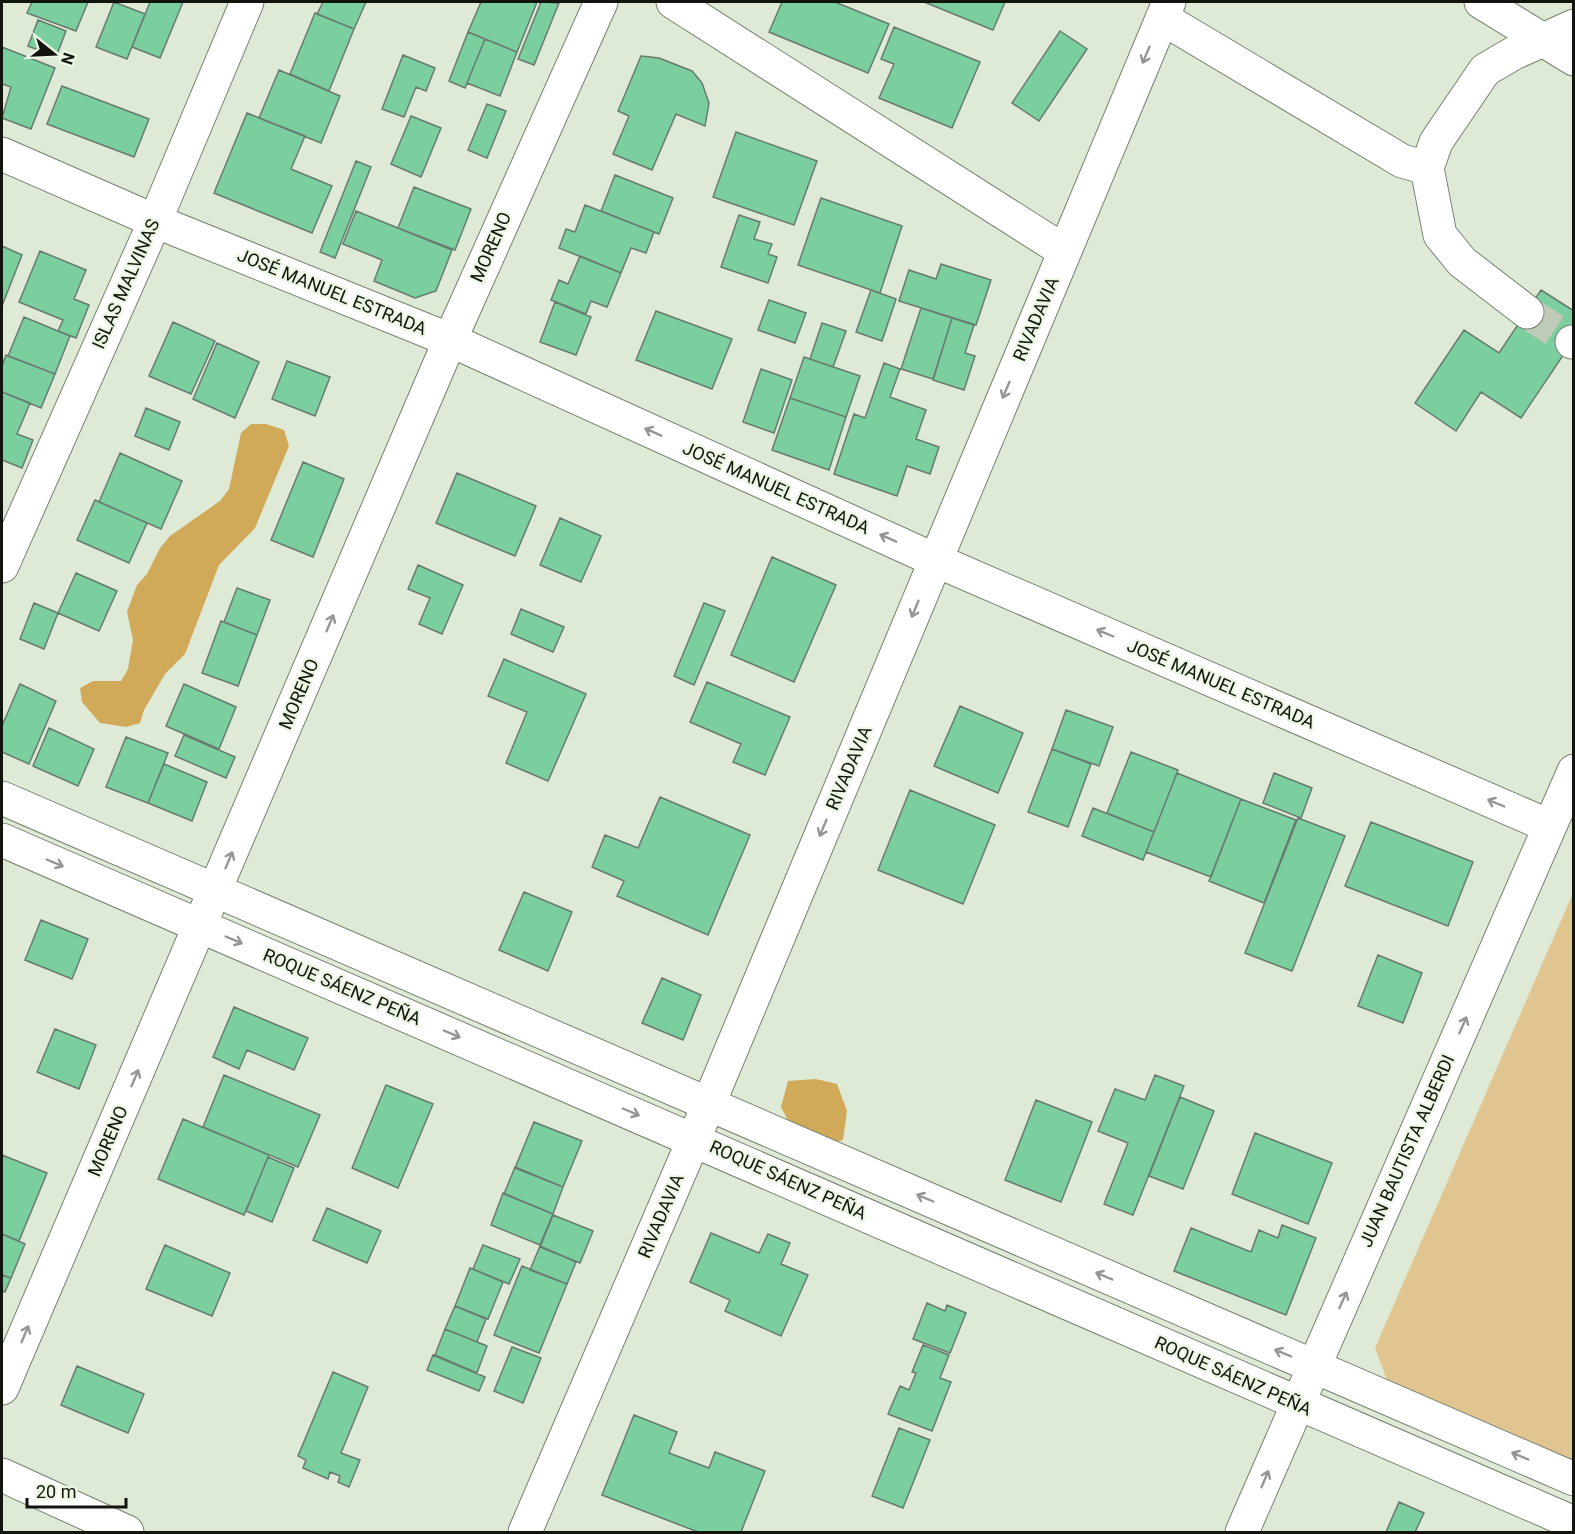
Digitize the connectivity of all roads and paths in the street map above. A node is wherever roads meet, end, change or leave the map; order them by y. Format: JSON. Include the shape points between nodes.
{"nodes":[{"id":1,"x":247,"y":2,"type":"edge"},
{"id":2,"x":601,"y":2,"type":"edge"},
{"id":3,"x":673,"y":2,"type":"edge"},
{"id":4,"x":1481,"y":2,"type":"edge"},
{"id":5,"x":1165,"y":10,"type":"edge"},
{"id":6,"x":1559,"y":33,"type":"edge"},
{"id":7,"x":1574,"y":59,"type":"edge"},
{"id":8,"x":2,"y":154,"type":"edge"},
{"id":9,"x":1427,"y":168,"type":"junction"},
{"id":10,"x":154,"y":221,"type":"junction"},
{"id":11,"x":1064,"y":250,"type":"junction"},
{"id":12,"x":1527,"y":312,"type":"tunnel mouth"},
{"id":13,"x":450,"y":340,"type":"junction"},
{"id":14,"x":935,"y":560,"type":"junction"},
{"id":15,"x":2,"y":566,"type":"edge"},
{"id":16,"x":1574,"y":771,"type":"edge"},
{"id":17,"x":2,"y":798,"type":"edge"},
{"id":18,"x":1550,"y":826,"type":"junction"},
{"id":19,"x":2,"y":840,"type":"edge"},
{"id":20,"x":216,"y":891,"type":"junction"},
{"id":21,"x":201,"y":925,"type":"junction"},
{"id":22,"x":708,"y":1104,"type":"junction"},
{"id":23,"x":694,"y":1139,"type":"junction"},
{"id":24,"x":1314,"y":1366,"type":"junction"},
{"id":25,"x":2,"y":1388,"type":"edge"},
{"id":26,"x":1297,"y":1404,"type":"junction"},
{"id":27,"x":2,"y":1475,"type":"edge"},
{"id":28,"x":1574,"y":1479,"type":"edge"},
{"id":29,"x":1574,"y":1523,"type":"edge"},
{"id":30,"x":127,"y":1533,"type":"edge"},
{"id":31,"x":525,"y":1533,"type":"edge"},
{"id":32,"x":1242,"y":1533,"type":"edge"}],
"edges":[{"from":1,"to":10,"type":"street","name":"ISLAS MALVINAS"},
{"from":2,"to":13,"type":"street","name":"MORENO"},
{"from":3,"to":11,"type":"street"},
{"from":4,"to":6,"type":"street"},
{"from":5,"to":9,"type":"street","via":[[1402,161]]},
{"from":5,"to":11,"type":"street","name":"RIVADAVIA","one_way":true},
{"from":6,"to":7,"type":"street"},
{"from":6,"to":9,"type":"street","via":[[1485,70],[1436,142]]},
{"from":8,"to":10,"type":"street","name":"JOSÉ MANUEL ESTRADA"},
{"from":9,"to":12,"type":"street","via":[[1440,235],[1462,262]]},
{"from":10,"to":13,"type":"street","name":"JOSÉ MANUEL ESTRADA"},
{"from":10,"to":15,"type":"street","name":"ISLAS MALVINAS"},
{"from":11,"to":14,"type":"street","name":"RIVADAVIA","one_way":true},
{"from":14,"to":13,"type":"street","name":"JOSÉ MANUEL ESTRADA","one_way":true},
{"from":20,"to":13,"type":"street","name":"MORENO","one_way":true},
{"from":18,"to":14,"type":"street","name":"JOSÉ MANUEL ESTRADA","one_way":true},
{"from":14,"to":22,"type":"street","name":"RIVADAVIA","one_way":true},
{"from":16,"to":18,"type":"street","name":"JUAN BAUTISTA ALBERDI"},
{"from":17,"to":20,"type":"street","name":"ROQUE SÁENZ PEÑA"},
{"from":24,"to":18,"type":"street","name":"JUAN BAUTISTA ALBERDI","one_way":true},
{"from":19,"to":21,"type":"street","name":"ROQUE SÁENZ PEÑA","one_way":true},
{"from":20,"to":21,"type":"street","name":"MORENO"},
{"from":20,"to":22,"type":"street","name":"ROQUE SÁENZ PEÑA"},
{"from":21,"to":23,"type":"street","name":"ROQUE SÁENZ PEÑA","one_way":true},
{"from":25,"to":21,"type":"street","name":"MORENO","one_way":true},
{"from":22,"to":23,"type":"street","name":"RIVADAVIA"},
{"from":24,"to":22,"type":"street","name":"ROQUE SÁENZ PEÑA","one_way":true},
{"from":23,"to":26,"type":"street","name":"ROQUE SÁENZ PEÑA"},
{"from":23,"to":31,"type":"street","name":"RIVADAVIA"},
{"from":24,"to":26,"type":"street","name":"JUAN BAUTISTA ALBERDI"},
{"from":28,"to":24,"type":"street","name":"ROQUE SÁENZ PEÑA","one_way":true},
{"from":26,"to":29,"type":"street","name":"ROQUE SÁENZ PEÑA"},
{"from":32,"to":26,"type":"street","name":"JUAN BAUTISTA ALBERDI","one_way":true},
{"from":27,"to":30,"type":"street"}]}
